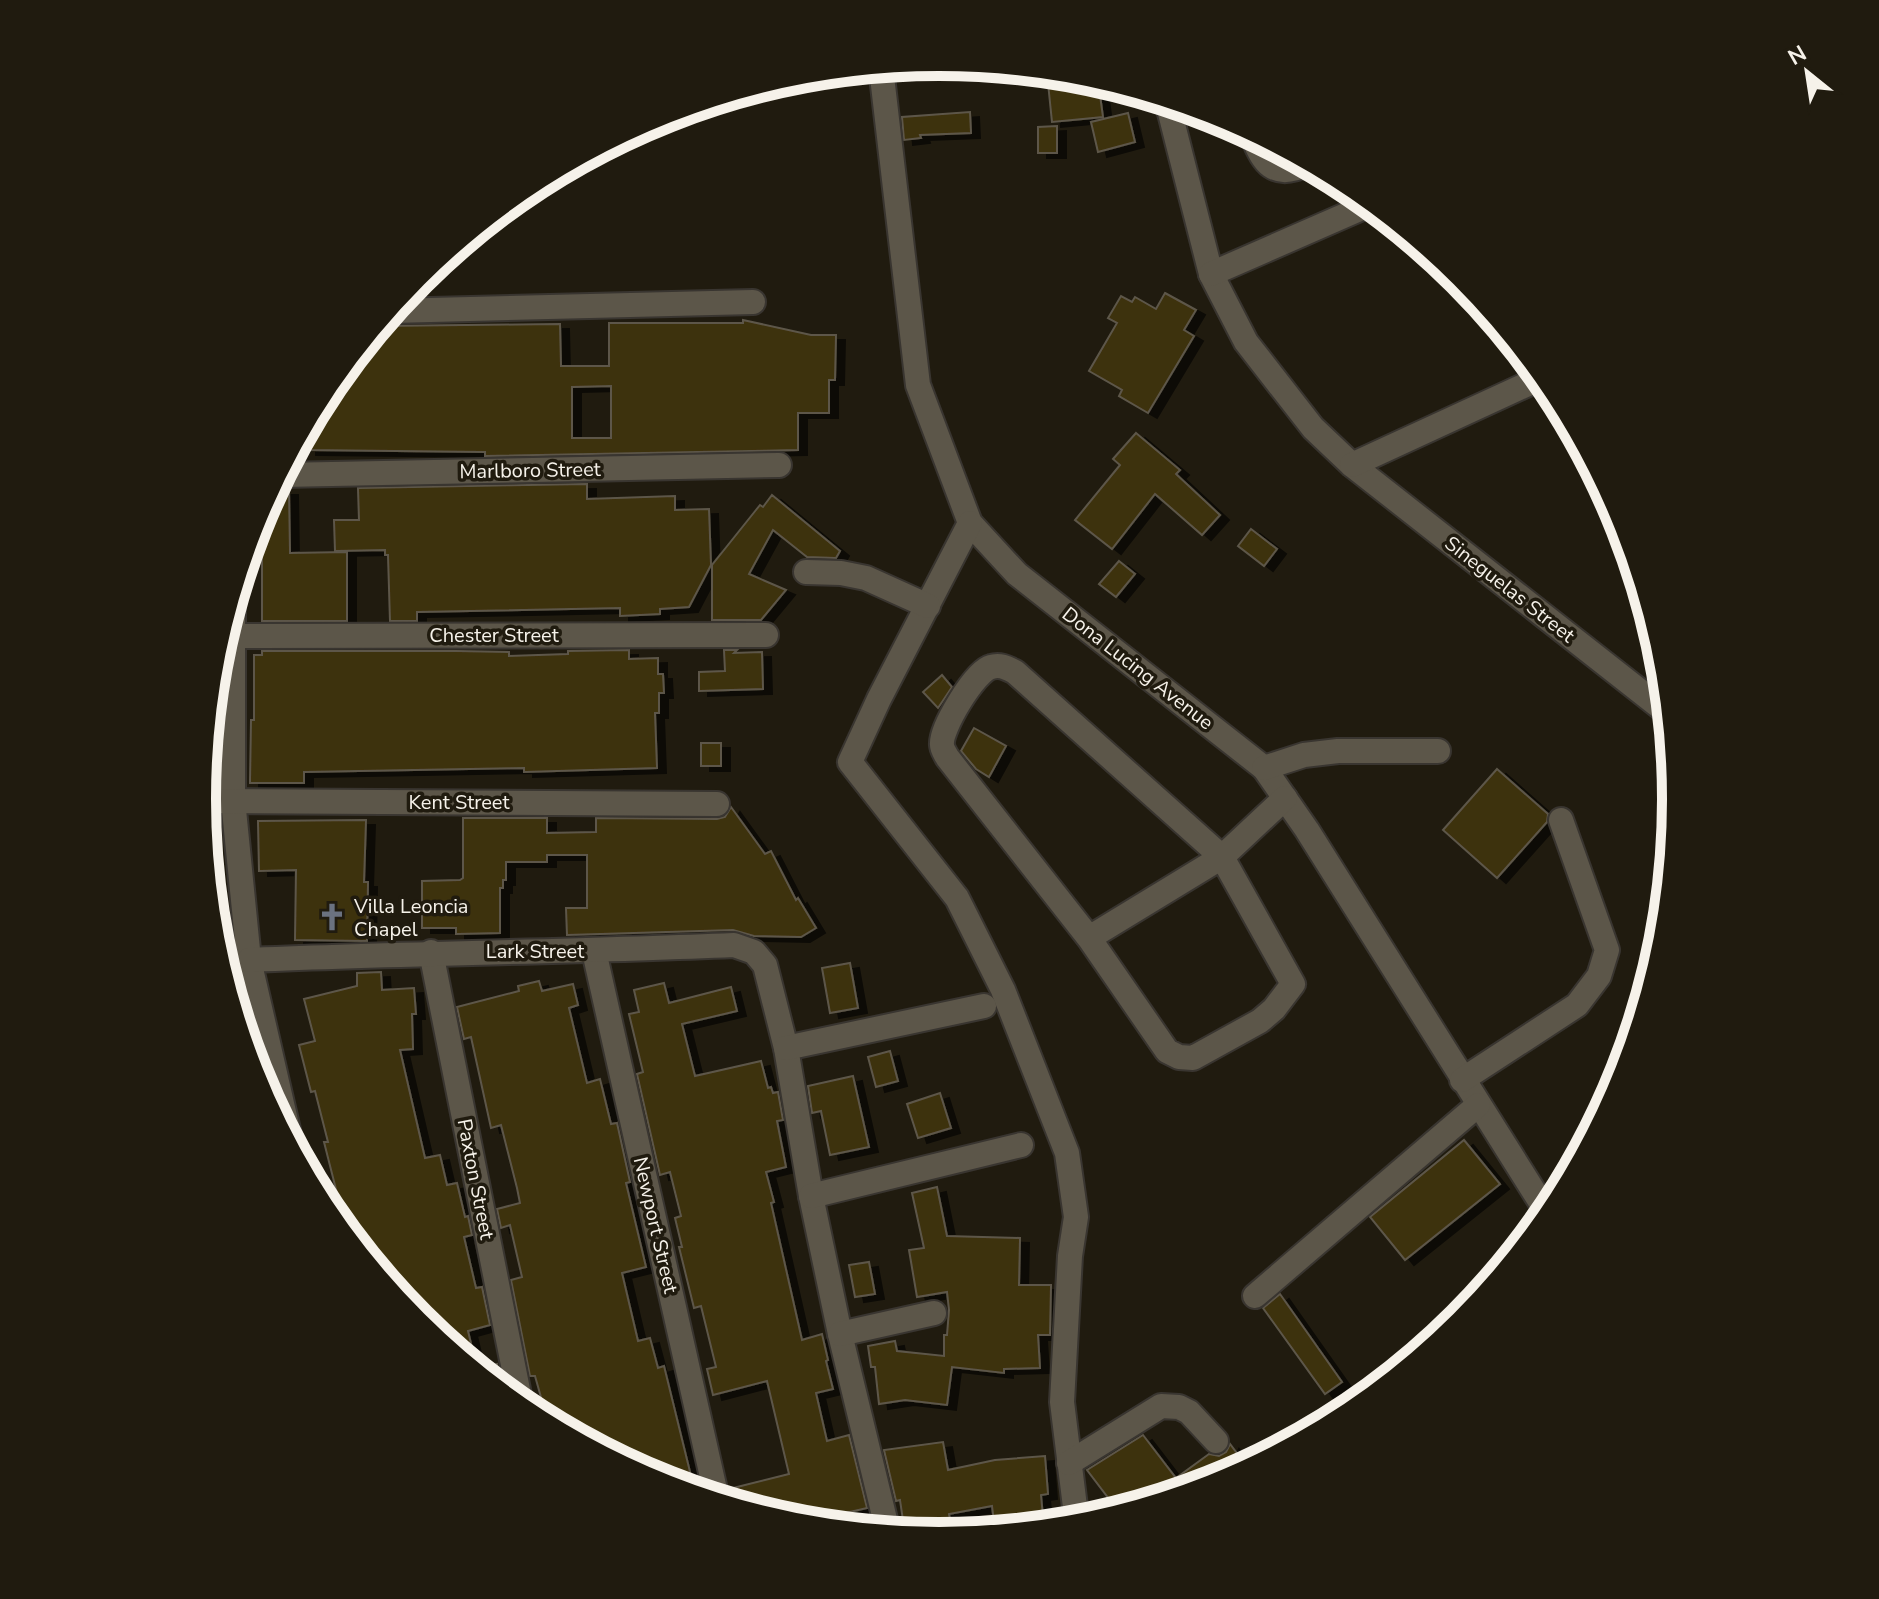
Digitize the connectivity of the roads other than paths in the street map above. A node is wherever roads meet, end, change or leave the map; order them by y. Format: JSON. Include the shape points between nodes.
{"nodes":[{"id":1,"x":882,"y":79,"type":"edge"},
{"id":2,"x":1170,"y":113,"type":"edge"},
{"id":3,"x":1258,"y":151,"type":"edge"},
{"id":4,"x":1294,"y":169,"type":"edge"},
{"id":5,"x":1358,"y":210,"type":"edge"},
{"id":6,"x":1211,"y":274,"type":"junction"},
{"id":7,"x":753,"y":302,"type":"dead end"},
{"id":8,"x":407,"y":311,"type":"edge"},
{"id":9,"x":1530,"y":383,"type":"edge"},
{"id":10,"x":779,"y":465,"type":"dead end"},
{"id":11,"x":1352,"y":465,"type":"junction"},
{"id":12,"x":294,"y":475,"type":"edge"},
{"id":13,"x":970,"y":523,"type":"junction"},
{"id":14,"x":806,"y":572,"type":"dead end"},
{"id":15,"x":928,"y":606,"type":"junction"},
{"id":16,"x":766,"y":635,"type":"dead end"},
{"id":17,"x":235,"y":636,"type":"edge"},
{"id":18,"x":229,"y":665,"type":"edge"},
{"id":19,"x":1657,"y":705,"type":"edge"},
{"id":20,"x":1438,"y":751,"type":"dead end"},
{"id":21,"x":1264,"y":768,"type":"junction"},
{"id":22,"x":1285,"y":798,"type":"junction"},
{"id":23,"x":233,"y":800,"type":"junction"},
{"id":24,"x":216,"y":801,"type":"edge"},
{"id":25,"x":717,"y":804,"type":"dead end"},
{"id":26,"x":1561,"y":820,"type":"dead end"},
{"id":27,"x":1222,"y":857,"type":"junction"},
{"id":28,"x":1089,"y":938,"type":"junction"},
{"id":29,"x":594,"y":951,"type":"junction"},
{"id":30,"x":431,"y":952,"type":"junction"},
{"id":31,"x":249,"y":960,"type":"junction"},
{"id":32,"x":984,"y":1006,"type":"dead end"},
{"id":33,"x":786,"y":1048,"type":"junction"},
{"id":34,"x":1462,"y":1080,"type":"junction"},
{"id":35,"x":280,"y":1096,"type":"edge"},
{"id":36,"x":1478,"y":1105,"type":"junction"},
{"id":37,"x":1021,"y":1145,"type":"dead end"},
{"id":38,"x":811,"y":1196,"type":"junction"},
{"id":39,"x":1540,"y":1202,"type":"edge"},
{"id":40,"x":1255,"y":1296,"type":"dead end"},
{"id":41,"x":934,"y":1313,"type":"dead end"},
{"id":42,"x":840,"y":1334,"type":"junction"},
{"id":43,"x":517,"y":1386,"type":"edge"},
{"id":44,"x":1216,"y":1441,"type":"dead end"},
{"id":45,"x":1069,"y":1463,"type":"junction"},
{"id":46,"x":714,"y":1487,"type":"edge"},
{"id":47,"x":1075,"y":1510,"type":"edge"},
{"id":48,"x":885,"y":1520,"type":"edge"}],
"edges":[{"from":1,"to":13,"type":"street","name":"Dona Lucing Avenue","via":[[918,385]]},
{"from":2,"to":6,"type":"street","name":"Sineguelas Street"},
{"from":3,"to":4,"type":"street","via":[[1267,164]]},
{"from":5,"to":6,"type":"street"},
{"from":6,"to":11,"type":"street","name":"Sineguelas Street","via":[[1246,342],[1313,428]]},
{"from":7,"to":8,"type":"street"},
{"from":9,"to":11,"type":"street"},
{"from":10,"to":12,"type":"street","name":"Marlboro Street"},
{"from":11,"to":19,"type":"street","name":"Sineguelas Street"},
{"from":13,"to":15,"type":"street"},
{"from":13,"to":21,"type":"street","name":"Dona Lucing Avenue","via":[[1017,574]]},
{"from":14,"to":15,"type":"street","via":[[866,578]]},
{"from":15,"to":45,"type":"street","via":[[850,762],[957,898],[1003,990],[1067,1153],[1076,1217],[1062,1402]]},
{"from":16,"to":17,"type":"street","name":"Chester Street"},
{"from":18,"to":23,"type":"street"},
{"from":20,"to":21,"type":"street","via":[[1338,751]]},
{"from":21,"to":22,"type":"street","name":"Dona Lucing Avenue"},
{"from":22,"to":27,"type":"street"},
{"from":22,"to":34,"type":"street","name":"Dona Lucing Avenue"},
{"from":23,"to":24,"type":"street","name":"Kent Street"},
{"from":23,"to":25,"type":"street","name":"Kent Street"},
{"from":23,"to":31,"type":"street"},
{"from":26,"to":34,"type":"street","via":[[1607,950],[1599,976],[1577,1005]]},
{"from":27,"to":28,"type":"street"},
{"from":27,"to":28,"type":"street","via":[[1293,984],[1260,1021],[1193,1058],[1179,1057],[1167,1051]]},
{"from":27,"to":28,"type":"street","via":[[1015,672],[989,667],[977,675],[944,729],[942,745]]},
{"from":29,"to":30,"type":"street","name":"Lark Street"},
{"from":29,"to":33,"type":"street","name":"Lark Street","via":[[734,945],[754,952],[765,965]]},
{"from":29,"to":46,"type":"street","name":"Newport Street"},
{"from":30,"to":31,"type":"street","name":"Lark Street"},
{"from":30,"to":43,"type":"street","name":"Paxton Street"},
{"from":31,"to":35,"type":"street"},
{"from":32,"to":33,"type":"street"},
{"from":33,"to":38,"type":"street"},
{"from":34,"to":36,"type":"street","name":"Dona Lucing Avenue"},
{"from":36,"to":39,"type":"street","name":"Dona Lucing Avenue"},
{"from":36,"to":40,"type":"street"},
{"from":37,"to":38,"type":"street"},
{"from":38,"to":42,"type":"street"},
{"from":41,"to":42,"type":"street"},
{"from":42,"to":48,"type":"street"},
{"from":44,"to":45,"type":"street","via":[[1189,1412],[1161,1406]]},
{"from":45,"to":47,"type":"street"}]}
